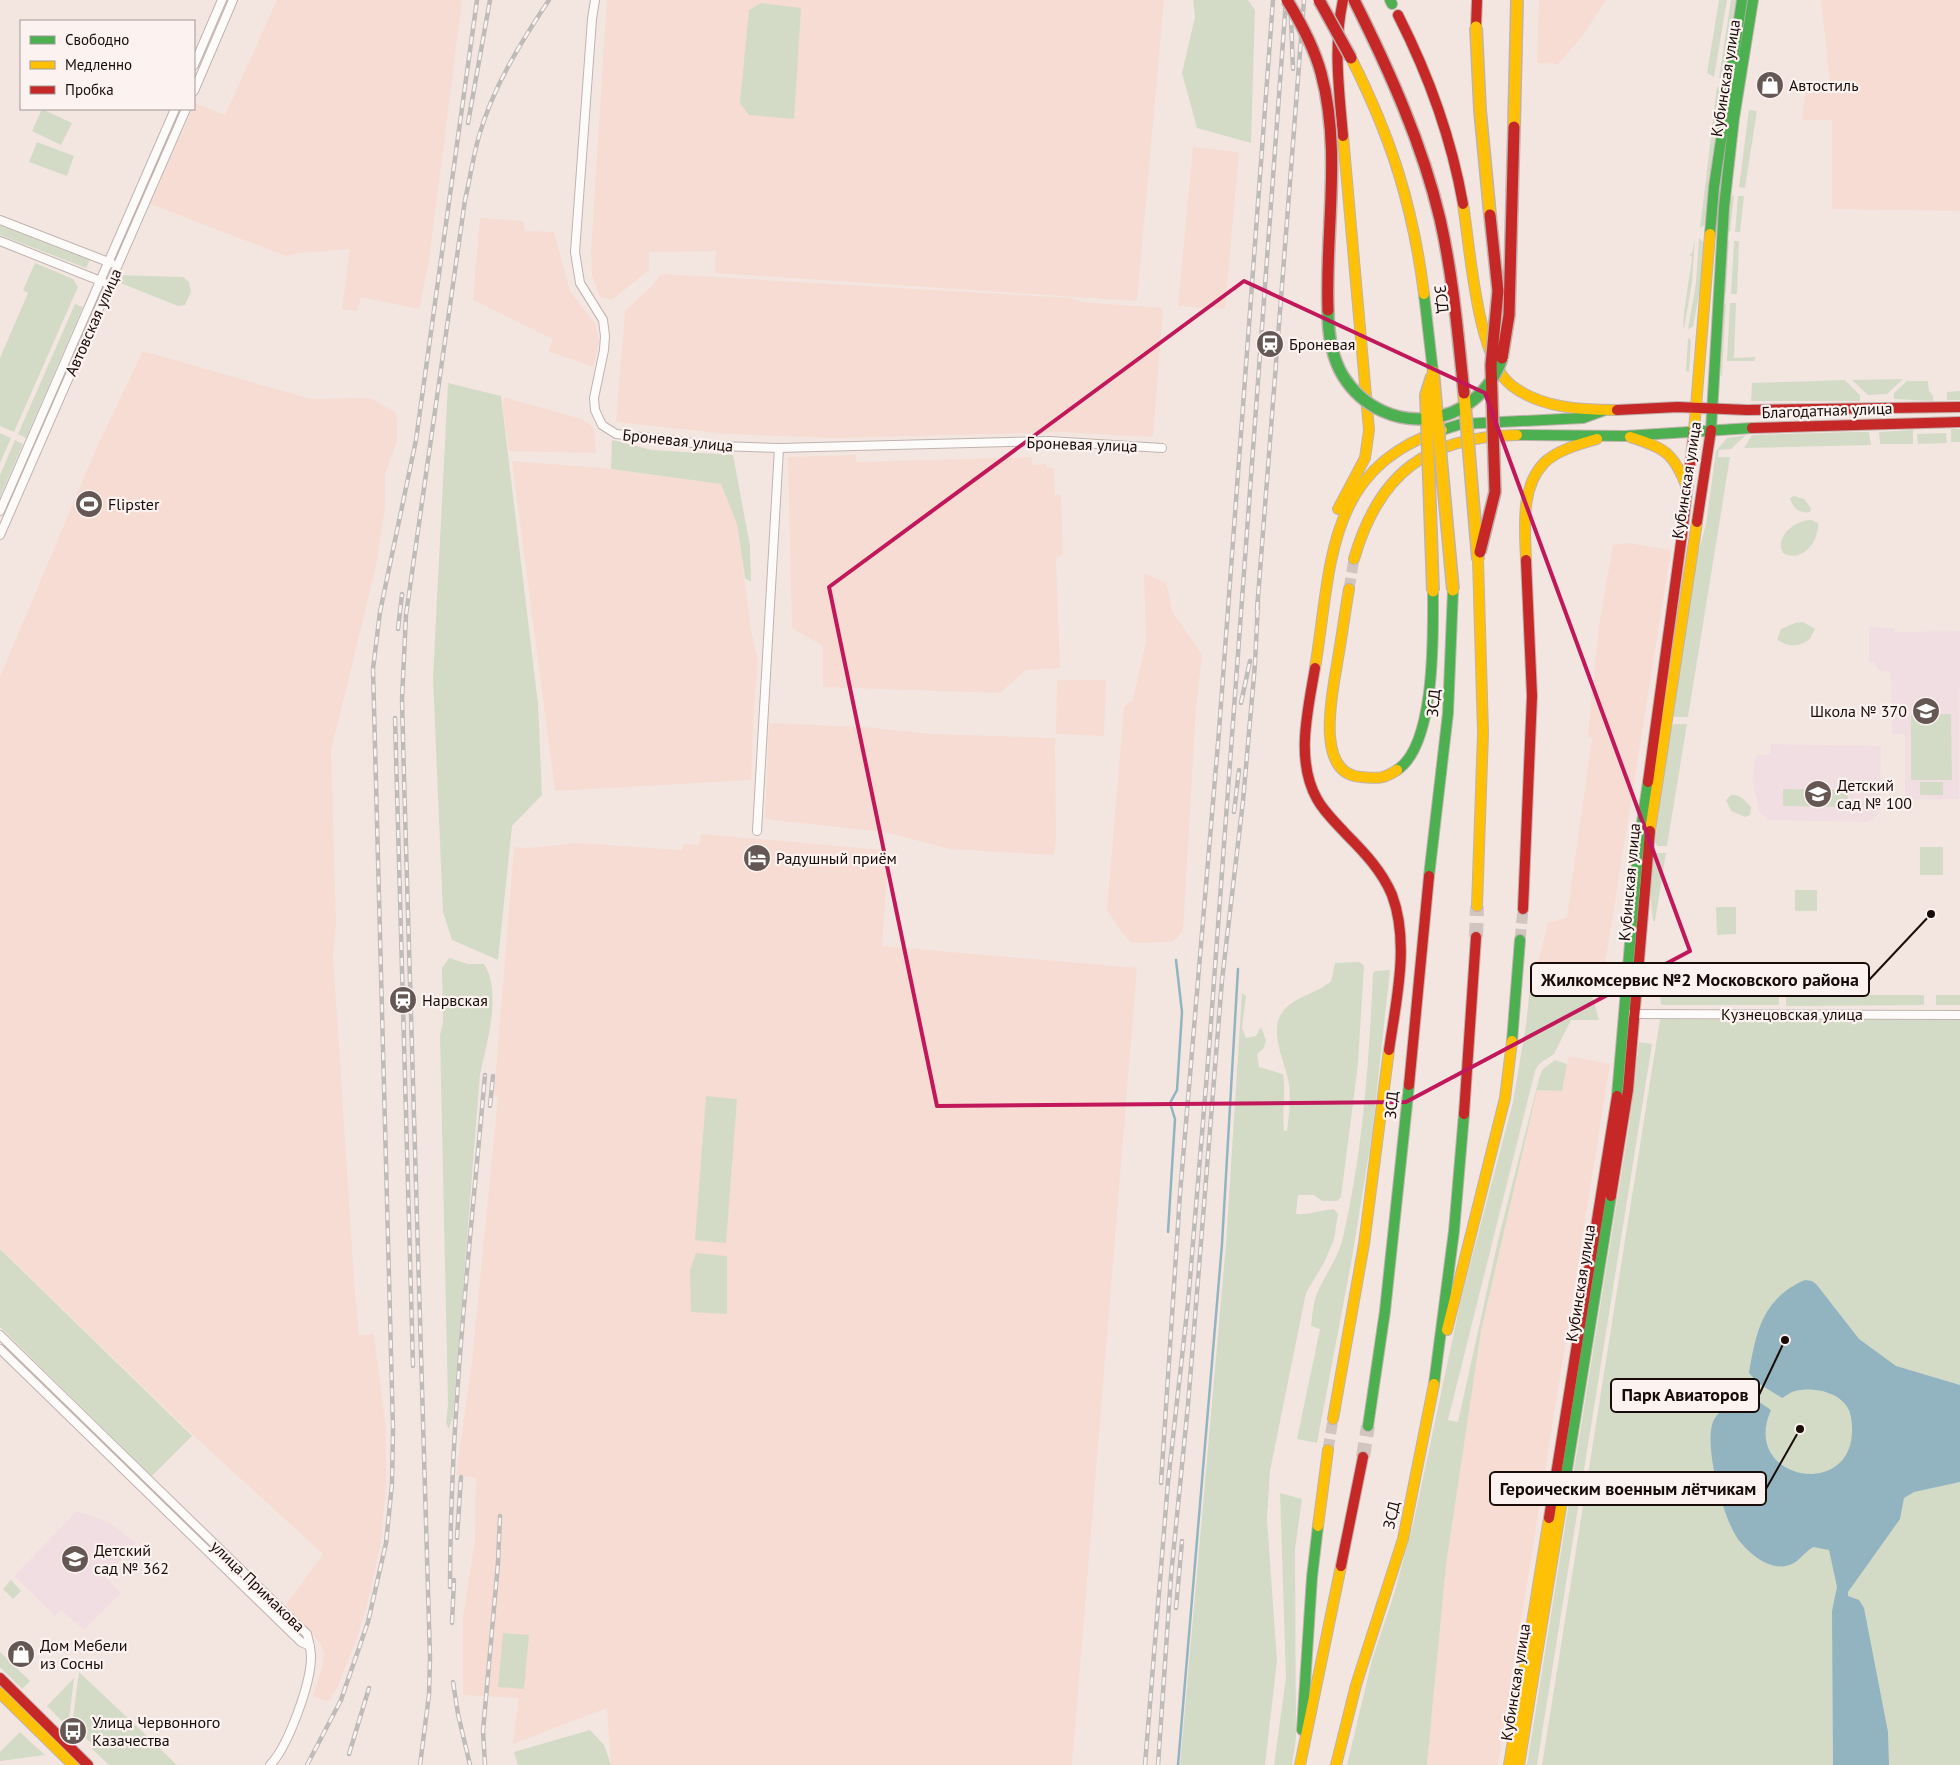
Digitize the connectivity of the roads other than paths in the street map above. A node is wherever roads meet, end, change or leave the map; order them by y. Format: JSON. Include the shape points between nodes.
{"nodes":[{"id":1,"x":222,"y":0,"type":"edge"},
{"id":2,"x":233,"y":0,"type":"edge"},
{"id":3,"x":595,"y":0,"type":"edge"},
{"id":4,"x":1287,"y":0,"type":"edge"},
{"id":5,"x":1319,"y":0,"type":"edge"},
{"id":6,"x":1343,"y":0,"type":"edge"},
{"id":7,"x":1354,"y":0,"type":"edge"},
{"id":8,"x":1477,"y":0,"type":"edge"},
{"id":9,"x":1518,"y":0,"type":"edge"},
{"id":10,"x":1742,"y":0,"type":"edge"},
{"id":11,"x":1753,"y":0,"type":"edge"},
{"id":12,"x":1398,"y":15,"type":"dead end"},
{"id":13,"x":195,"y":63,"type":"edge"},
{"id":14,"x":195,"y":89,"type":"edge"},
{"id":15,"x":175,"y":110,"type":"edge"},
{"id":16,"x":186,"y":110,"type":"edge"},
{"id":17,"x":0,"y":220,"type":"edge"},
{"id":18,"x":0,"y":241,"type":"edge"},
{"id":19,"x":108,"y":262,"type":"junction"},
{"id":20,"x":117,"y":266,"type":"junction"},
{"id":21,"x":100,"y":280,"type":"junction"},
{"id":22,"x":109,"y":284,"type":"junction"},
{"id":23,"x":1433,"y":372,"type":"junction"},
{"id":24,"x":1696,"y":407,"type":"junction"},
{"id":25,"x":1960,"y":407,"type":"edge"},
{"id":26,"x":1605,"y":410,"type":"junction"},
{"id":27,"x":1713,"y":410,"type":"junction"},
{"id":28,"x":1960,"y":422,"type":"edge"},
{"id":29,"x":1711,"y":430,"type":"junction"},
{"id":30,"x":1694,"y":431,"type":"junction"},
{"id":31,"x":1626,"y":436,"type":"junction"},
{"id":32,"x":1603,"y":437,"type":"junction"},
{"id":33,"x":779,"y":448,"type":"junction"},
{"id":34,"x":1162,"y":448,"type":"dead end"},
{"id":35,"x":1688,"y":490,"type":"junction"},
{"id":36,"x":0,"y":511,"type":"edge"},
{"id":37,"x":0,"y":535,"type":"edge"},
{"id":38,"x":1354,"y":559,"type":"tunnel mouth"},
{"id":39,"x":1478,"y":560,"type":"junction"},
{"id":40,"x":1349,"y":589,"type":"tunnel mouth"},
{"id":41,"x":1309,"y":710,"type":"junction"},
{"id":42,"x":757,"y":831,"type":"dead end"},
{"id":43,"x":1477,"y":906,"type":"tunnel mouth"},
{"id":44,"x":1523,"y":909,"type":"tunnel mouth"},
{"id":45,"x":1476,"y":937,"type":"tunnel mouth"},
{"id":46,"x":1520,"y":940,"type":"tunnel mouth"},
{"id":47,"x":1629,"y":1014,"type":"junction"},
{"id":48,"x":1960,"y":1015,"type":"edge"},
{"id":49,"x":0,"y":1335,"type":"edge"},
{"id":50,"x":0,"y":1349,"type":"edge"},
{"id":51,"x":1435,"y":1378,"type":"junction"},
{"id":52,"x":1334,"y":1419,"type":"tunnel mouth"},
{"id":53,"x":1368,"y":1426,"type":"tunnel mouth"},
{"id":54,"x":1328,"y":1450,"type":"tunnel mouth"},
{"id":55,"x":1362,"y":1457,"type":"tunnel mouth"},
{"id":56,"x":310,"y":1646,"type":"junction"},
{"id":57,"x":0,"y":1678,"type":"edge"},
{"id":58,"x":0,"y":1693,"type":"edge"},
{"id":59,"x":73,"y":1765,"type":"edge"},
{"id":60,"x":88,"y":1765,"type":"edge"},
{"id":61,"x":270,"y":1765,"type":"edge"},
{"id":62,"x":1300,"y":1765,"type":"edge"},
{"id":63,"x":1336,"y":1765,"type":"edge"},
{"id":64,"x":1509,"y":1765,"type":"edge"},
{"id":65,"x":1518,"y":1765,"type":"edge"}],
"edges":[{"from":1,"to":13,"type":"street"},
{"from":2,"to":14,"type":"street"},
{"from":3,"to":33,"type":"street","name":"Броневая улица","via":[[575,252],[580,283],[603,320],[604,350],[594,398],[598,418],[608,430],[625,436],[718,446]]},
{"from":4,"to":9,"type":"main road","bridge":true,"via":[[1312,45],[1326,99],[1330,171],[1329,316],[1333,353],[1358,395],[1383,412],[1404,418],[1432,418],[1454,412],[1473,401],[1487,388],[1501,361],[1509,315]]},
{"from":5,"to":23,"type":"main road","name":"ЗСД","bridge":true,"via":[[1385,130],[1401,178],[1422,273]]},
{"from":6,"to":41,"type":"main road","via":[[1337,29],[1336,61],[1369,430],[1365,458],[1338,507],[1330,532]]},
{"from":7,"to":39,"type":"main road","name":"ЗСД","bridge":true,"via":[[1409,119],[1436,201],[1458,337]]},
{"from":8,"to":39,"type":"main road","bridge":true,"via":[[1480,110],[1498,292],[1491,365],[1495,492]]},
{"from":10,"to":24,"type":"main road","name":"Кубинская улица","via":[[1714,187]]},
{"from":11,"to":27,"type":"main road","name":"Кубинская улица","via":[[1725,191]]},
{"from":12,"to":26,"type":"main road","via":[[1442,117],[1463,201],[1490,356],[1500,373],[1525,395],[1544,402]]},
{"from":15,"to":19,"type":"street","name":"Автовская улица"},
{"from":16,"to":20,"type":"street","name":"Автовская улица"},
{"from":17,"to":19,"type":"street"},
{"from":18,"to":21,"type":"street"},
{"from":19,"to":20,"type":"street"},
{"from":19,"to":21,"type":"street","name":"Автовская улица"},
{"from":20,"to":22,"type":"street","name":"Автовская улица"},
{"from":21,"to":22,"type":"street"},
{"from":21,"to":36,"type":"street","name":"Автовская улица"},
{"from":22,"to":37,"type":"street","name":"Автовская улица"},
{"from":23,"to":40,"type":"main road","bridge":true,"via":[[1426,395],[1433,591],[1426,705],[1417,748],[1408,763],[1395,774],[1381,779],[1366,780],[1343,769],[1336,760],[1330,740],[1330,710]]},
{"from":23,"to":53,"type":"main road","name":"ЗСД","bridge":true,"via":[[1453,590],[1454,639],[1403,1155],[1379,1371]]},
{"from":24,"to":26,"type":"main road","name":"Благодатная улица"},
{"from":24,"to":27,"type":"main road","name":"Благодатная улица"},
{"from":24,"to":30,"type":"main road","name":"Кубинская улица"},
{"from":25,"to":27,"type":"main road","name":"Благодатная улица"},
{"from":26,"to":41,"type":"main road","via":[[1583,418],[1478,422],[1445,427],[1415,439],[1378,466],[1348,503],[1339,524]]},
{"from":27,"to":29,"type":"main road","name":"Кубинская улица"},
{"from":28,"to":29,"type":"main road","name":"Благодатная улица"},
{"from":29,"to":30,"type":"main road","name":"Благодатная улица"},
{"from":29,"to":47,"type":"main road","name":"Кубинская улица","via":[[1647,850]]},
{"from":30,"to":31,"type":"main road","name":"Благодатная улица"},
{"from":30,"to":35,"type":"main road","name":"Кубинская улица"},
{"from":31,"to":32,"type":"main road","name":"Благодатная улица"},
{"from":31,"to":35,"type":"main road","via":[[1658,446],[1673,455]]},
{"from":32,"to":38,"type":"main road","via":[[1572,434],[1487,438],[1445,446],[1429,453],[1387,489],[1364,528]]},
{"from":32,"to":44,"type":"main road","via":[[1574,446],[1545,462],[1533,479],[1524,516],[1532,696]]},
{"from":33,"to":34,"type":"street","name":"Броневая улица","via":[[1049,441]]},
{"from":33,"to":42,"type":"street"},
{"from":35,"to":47,"type":"main road","name":"Кубинская улица","via":[[1638,850]]},
{"from":39,"to":43,"type":"main road","name":"ЗСД","via":[[1484,675],[1484,813]]},
{"from":41,"to":52,"type":"main road","via":[[1305,756],[1315,796],[1374,862],[1387,883],[1399,928],[1397,982],[1382,1110]]},
{"from":45,"to":51,"type":"main road","name":"ЗСД","via":[[1453,1246]]},
{"from":46,"to":51,"type":"main road","via":[[1505,1098]]},
{"from":47,"to":48,"type":"street","name":"Кузнецовская улица"},
{"from":47,"to":64,"type":"main road","name":"Кубинская улица"},
{"from":47,"to":65,"type":"main road","name":"Кубинская улица","via":[[1628,1090]]},
{"from":49,"to":56,"type":"street","name":"улица Примакова","via":[[307,1634]]},
{"from":50,"to":56,"type":"street","name":"улица Примакова","via":[[301,1642]]},
{"from":51,"to":63,"type":"main road","name":"ЗСД","via":[[1407,1522],[1364,1660]]},
{"from":54,"to":62,"type":"main road","via":[[1312,1577]]},
{"from":55,"to":62,"type":"main road"},
{"from":56,"to":61,"type":"street","via":[[310,1669],[295,1720]]},
{"from":57,"to":60,"type":"main road"},
{"from":58,"to":59,"type":"main road"}]}
